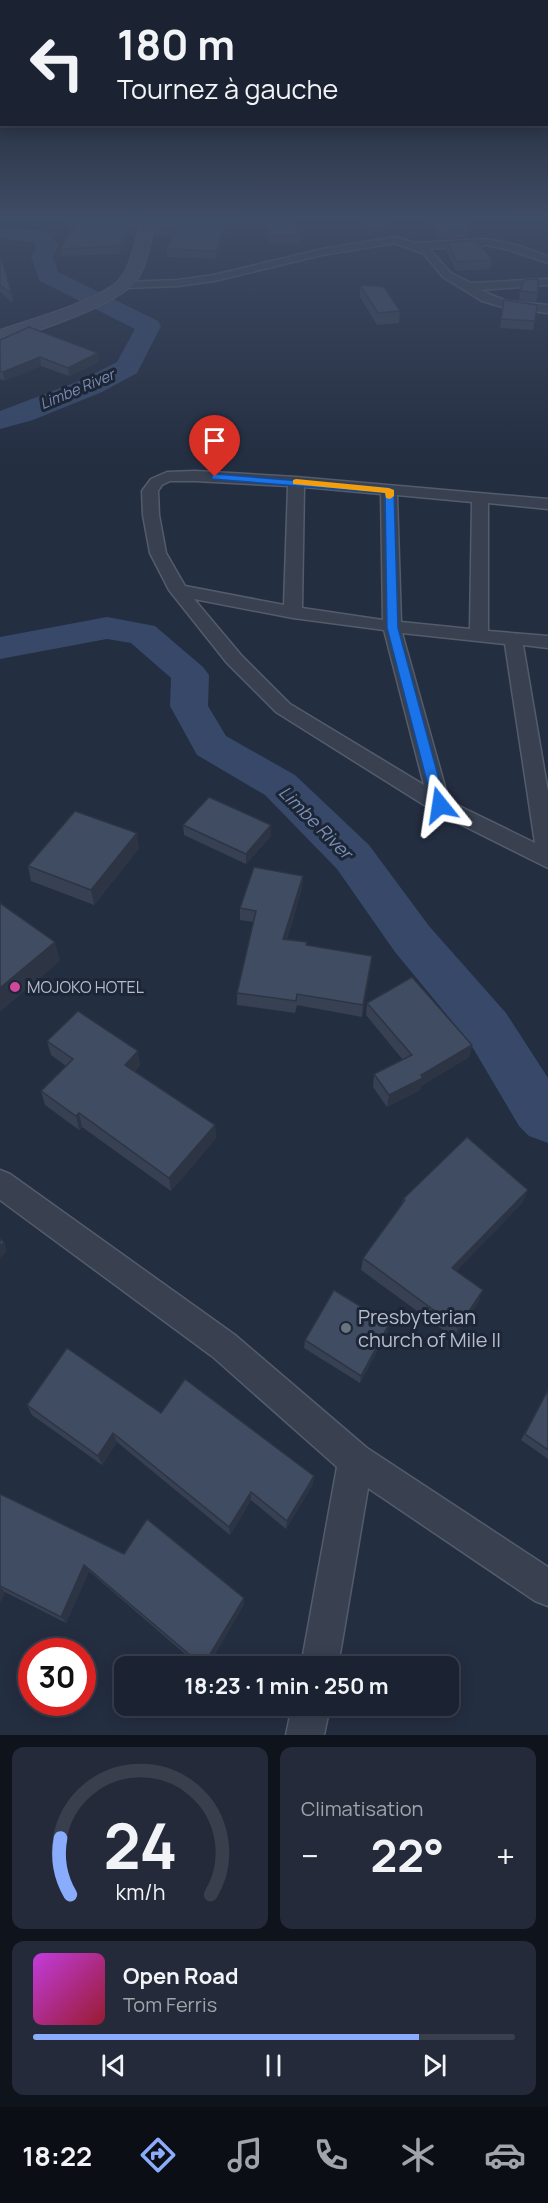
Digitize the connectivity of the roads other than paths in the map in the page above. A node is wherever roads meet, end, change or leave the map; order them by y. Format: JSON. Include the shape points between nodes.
{"nodes":[{"id":1,"x":97,"y":300,"type":"edge"},
{"id":2,"x":489,"y":300,"type":"edge"},
{"id":3,"x":548,"y":309,"type":"edge"},
{"id":4,"x":0,"y":336,"type":"edge"},
{"id":5,"x":296,"y":482,"type":"junction"},
{"id":6,"x":389,"y":490,"type":"junction"},
{"id":7,"x":480,"y":498,"type":"junction"},
{"id":8,"x":548,"y":504,"type":"edge"},
{"id":9,"x":178,"y":590,"type":"junction"},
{"id":10,"x":293,"y":613,"type":"junction"},
{"id":11,"x":392,"y":628,"type":"junction"},
{"id":12,"x":479,"y":636,"type":"junction"},
{"id":13,"x":513,"y":639,"type":"junction"},
{"id":14,"x":548,"y":642,"type":"edge"},
{"id":15,"x":440,"y":805,"type":"junction"},
{"id":16,"x":548,"y":859,"type":"edge"},
{"id":17,"x":0,"y":1183,"type":"edge"},
{"id":18,"x":355,"y":1460,"type":"junction"},
{"id":19,"x":548,"y":1588,"type":"edge"},
{"id":20,"x":321,"y":1656,"type":"edge"},
{"id":21,"x":309,"y":1716,"type":"edge"},
{"id":22,"x":305,"y":1735,"type":"edge"}],
"edges":[{"from":1,"to":4,"type":"street"},
{"from":2,"to":3,"type":"street"},
{"from":5,"to":6,"type":"street"},
{"from":5,"to":9,"type":"street","via":[[178,475],[156,482],[150,491],[158,553]]},
{"from":5,"to":10,"type":"street"},
{"from":6,"to":7,"type":"street"},
{"from":6,"to":11,"type":"street"},
{"from":7,"to":8,"type":"street"},
{"from":7,"to":12,"type":"street"},
{"from":9,"to":10,"type":"street"},
{"from":9,"to":15,"type":"street","via":[[234,659],[283,708]]},
{"from":10,"to":11,"type":"street"},
{"from":11,"to":12,"type":"street"},
{"from":11,"to":15,"type":"street"},
{"from":12,"to":13,"type":"street"},
{"from":13,"to":14,"type":"street"},
{"from":13,"to":16,"type":"street"},
{"from":15,"to":16,"type":"street"},
{"from":17,"to":18,"type":"street","via":[[224,1346]]},
{"from":18,"to":19,"type":"street"},
{"from":18,"to":20,"type":"street"},
{"from":21,"to":22,"type":"street"}]}
